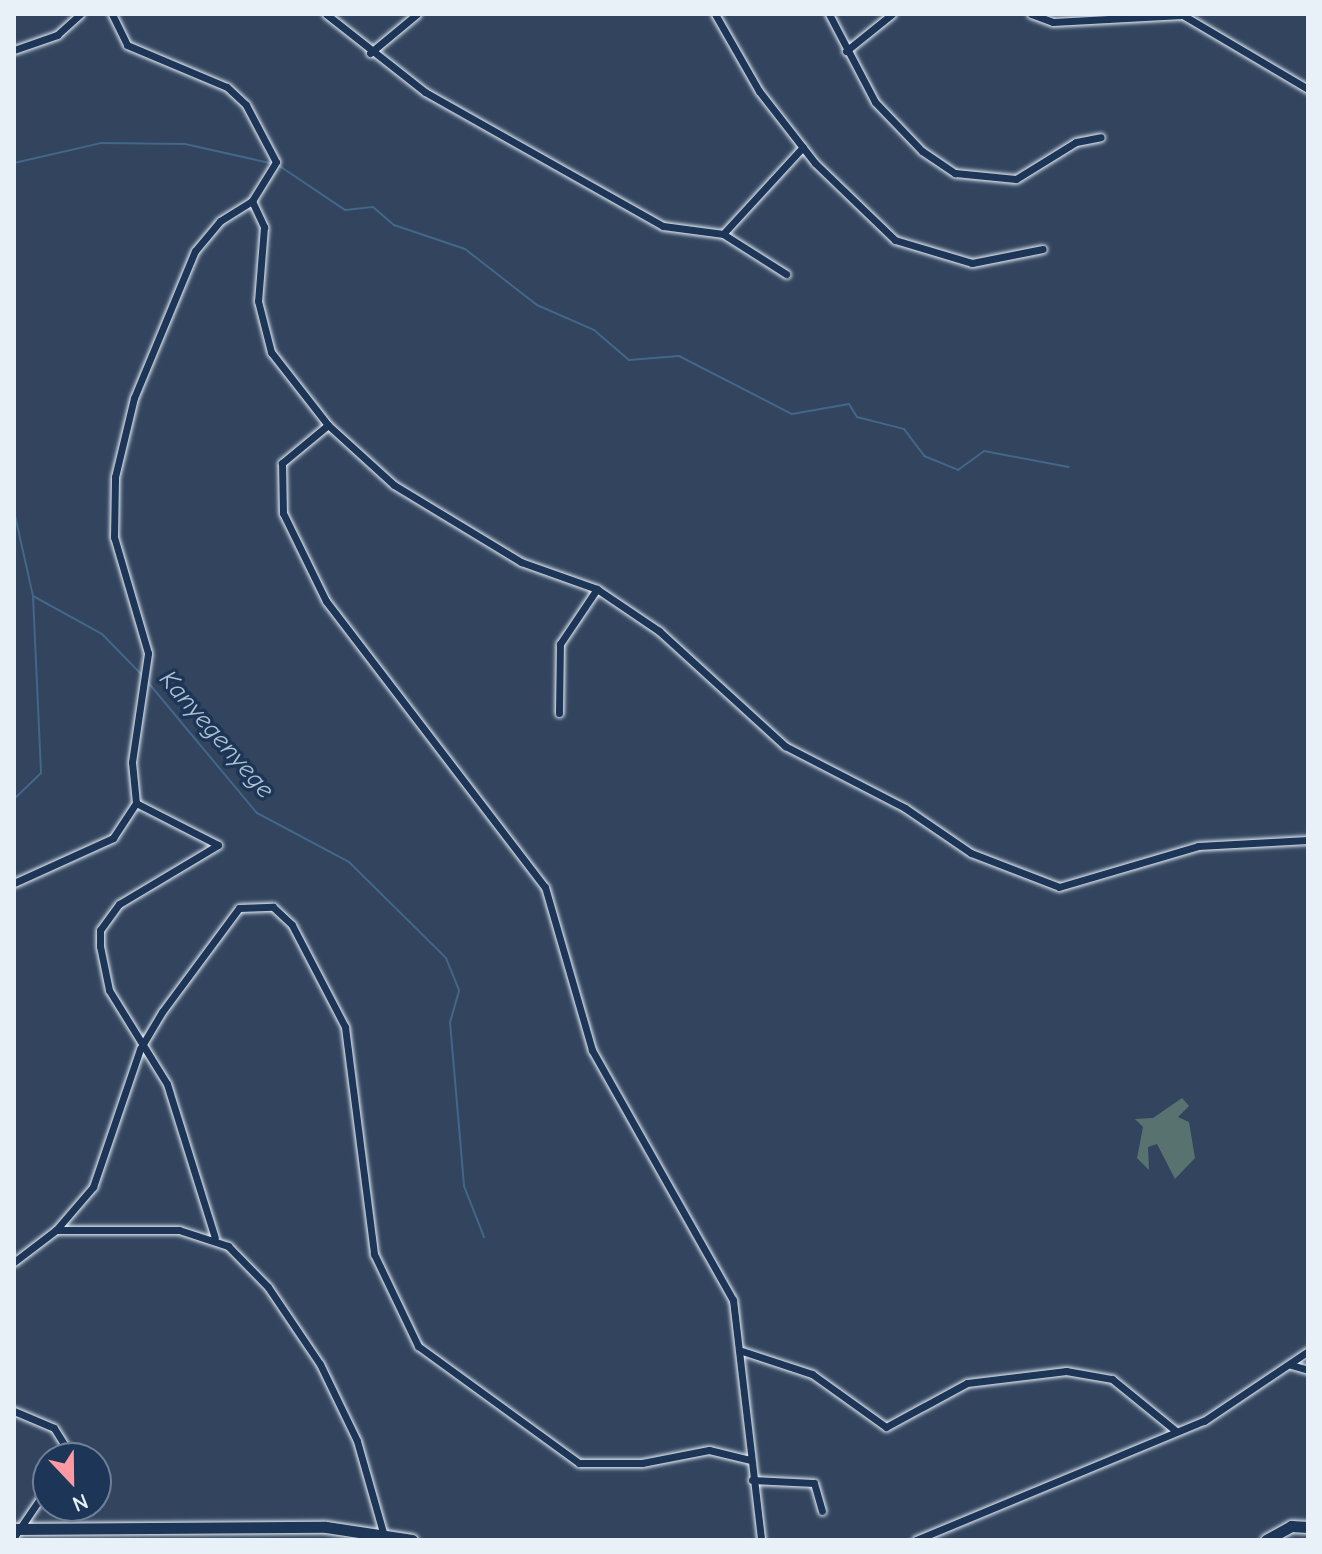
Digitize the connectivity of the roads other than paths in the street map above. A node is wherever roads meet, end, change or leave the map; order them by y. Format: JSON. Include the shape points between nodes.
{"nodes":[{"id":1,"x":80,"y":14,"type":"edge"},
{"id":2,"x":112,"y":14,"type":"edge"},
{"id":3,"x":326,"y":14,"type":"edge"},
{"id":4,"x":417,"y":14,"type":"edge"},
{"id":5,"x":715,"y":14,"type":"edge"},
{"id":6,"x":829,"y":14,"type":"edge"},
{"id":7,"x":892,"y":14,"type":"edge"},
{"id":8,"x":1031,"y":14,"type":"edge"},
{"id":9,"x":1181,"y":15,"type":"edge"},
{"id":10,"x":14,"y":50,"type":"edge"},
{"id":11,"x":846,"y":51,"type":"junction"},
{"id":12,"x":370,"y":53,"type":"junction"},
{"id":13,"x":1308,"y":89,"type":"edge"},
{"id":14,"x":1101,"y":137,"type":"dead end"},
{"id":15,"x":803,"y":147,"type":"junction"},
{"id":16,"x":252,"y":201,"type":"junction"},
{"id":17,"x":723,"y":234,"type":"junction"},
{"id":18,"x":1043,"y":249,"type":"dead end"},
{"id":19,"x":786,"y":274,"type":"dead end"},
{"id":20,"x":328,"y":425,"type":"junction"},
{"id":21,"x":597,"y":589,"type":"junction"},
{"id":22,"x":559,"y":713,"type":"dead end"},
{"id":23,"x":136,"y":803,"type":"junction"},
{"id":24,"x":1308,"y":840,"type":"edge"},
{"id":25,"x":14,"y":883,"type":"edge"},
{"id":26,"x":144,"y":1042,"type":"junction"},
{"id":27,"x":56,"y":1230,"type":"junction"},
{"id":28,"x":215,"y":1238,"type":"junction"},
{"id":29,"x":14,"y":1262,"type":"edge"},
{"id":30,"x":742,"y":1351,"type":"junction"},
{"id":31,"x":1308,"y":1351,"type":"edge"},
{"id":32,"x":1291,"y":1365,"type":"junction"},
{"id":33,"x":1308,"y":1370,"type":"edge"},
{"id":34,"x":14,"y":1411,"type":"edge"},
{"id":35,"x":1176,"y":1431,"type":"junction"},
{"id":36,"x":63,"y":1442,"type":"edge"},
{"id":37,"x":750,"y":1460,"type":"junction"},
{"id":38,"x":752,"y":1480,"type":"junction"},
{"id":39,"x":32,"y":1509,"type":"edge"},
{"id":40,"x":822,"y":1511,"type":"dead end"},
{"id":41,"x":1308,"y":1527,"type":"edge"},
{"id":42,"x":15,"y":1532,"type":"edge"},
{"id":43,"x":383,"y":1532,"type":"junction"},
{"id":44,"x":412,"y":1540,"type":"edge"},
{"id":45,"x":761,"y":1540,"type":"edge"},
{"id":46,"x":916,"y":1540,"type":"edge"},
{"id":47,"x":1266,"y":1540,"type":"edge"}],
"edges":[{"from":1,"to":10,"type":"street","via":[[57,35]]},
{"from":2,"to":16,"type":"street","via":[[127,45],[242,99],[276,162]]},
{"from":3,"to":12,"type":"street"},
{"from":4,"to":12,"type":"street"},
{"from":5,"to":15,"type":"street"},
{"from":6,"to":11,"type":"street"},
{"from":7,"to":11,"type":"street"},
{"from":8,"to":9,"type":"street","via":[[1053,22]]},
{"from":9,"to":13,"type":"street"},
{"from":11,"to":14,"type":"street","via":[[890,121],[955,173],[1016,179],[1076,142]]},
{"from":12,"to":17,"type":"street","via":[[663,226]]},
{"from":15,"to":17,"type":"street"},
{"from":15,"to":18,"type":"street","via":[[877,227],[908,247],[972,263]]},
{"from":16,"to":20,"type":"street","via":[[264,227],[258,301],[271,352]]},
{"from":16,"to":23,"type":"street","via":[[220,221],[195,251],[134,398],[115,477],[114,537],[148,653],[132,762]]},
{"from":17,"to":19,"type":"street"},
{"from":20,"to":21,"type":"street","via":[[394,485],[521,562]]},
{"from":20,"to":30,"type":"street","via":[[292,450],[278,477],[299,553],[350,635],[424,719],[545,887],[592,1050],[729,1288]]},
{"from":21,"to":22,"type":"street","via":[[560,644]]},
{"from":21,"to":24,"type":"street","via":[[659,631],[806,760],[905,808],[949,843],[1059,887],[1198,846]]},
{"from":23,"to":25,"type":"street","via":[[113,838]]},
{"from":23,"to":26,"type":"street","via":[[218,845],[155,876],[100,930],[109,990]]},
{"from":26,"to":27,"type":"street","via":[[93,1187]]},
{"from":26,"to":28,"type":"street","via":[[167,1084]]},
{"from":26,"to":37,"type":"street","via":[[239,908],[254,902],[277,908],[345,1027],[374,1254],[418,1346],[579,1463],[642,1463],[709,1450]]},
{"from":27,"to":28,"type":"street","via":[[179,1230]]},
{"from":27,"to":29,"type":"street"},
{"from":28,"to":43,"type":"street","via":[[268,1287],[320,1364],[357,1441]]},
{"from":30,"to":35,"type":"street","via":[[812,1374],[886,1427],[967,1383],[1066,1371],[1112,1379]]},
{"from":30,"to":37,"type":"street"},
{"from":31,"to":32,"type":"street"},
{"from":32,"to":33,"type":"street"},
{"from":32,"to":35,"type":"street","via":[[1242,1402]]},
{"from":34,"to":36,"type":"street","via":[[54,1428]]},
{"from":35,"to":46,"type":"street"},
{"from":37,"to":38,"type":"street"},
{"from":38,"to":40,"type":"street","via":[[814,1483]]},
{"from":38,"to":45,"type":"street"},
{"from":39,"to":42,"type":"street"},
{"from":41,"to":47,"type":"highway","via":[[1291,1526]]},
{"from":42,"to":43,"type":"highway"},
{"from":43,"to":44,"type":"highway"}]}
